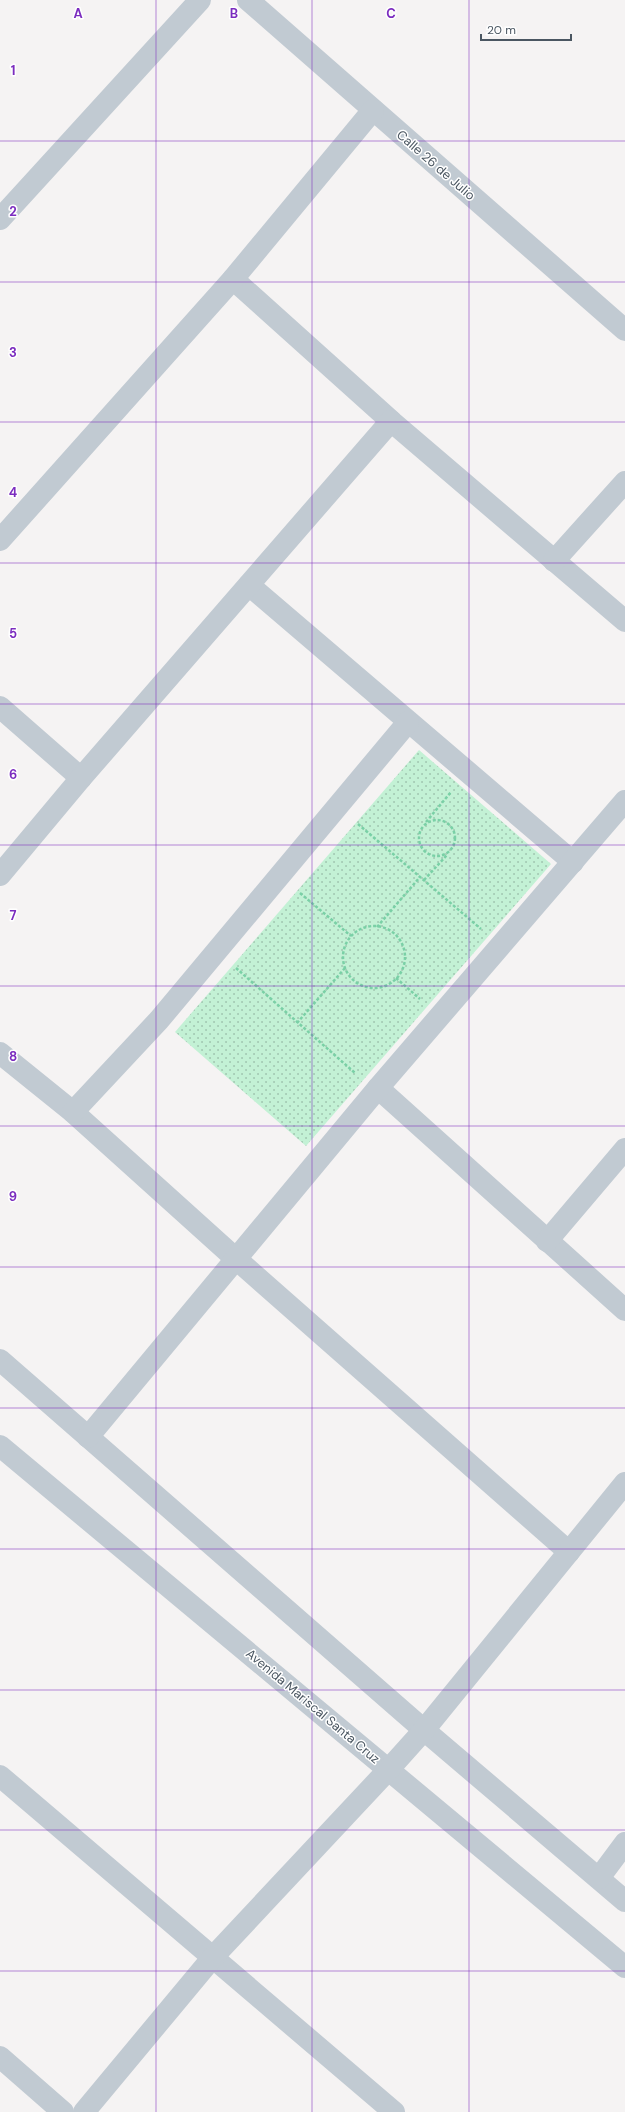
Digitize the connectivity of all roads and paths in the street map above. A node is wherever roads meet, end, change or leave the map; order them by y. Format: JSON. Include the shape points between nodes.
{"nodes":[{"id":1,"x":200,"y":0,"type":"edge"},
{"id":2,"x":248,"y":0,"type":"edge"},
{"id":3,"x":373,"y":110,"type":"junction"},
{"id":4,"x":0,"y":219,"type":"edge"},
{"id":5,"x":233,"y":279,"type":"junction"},
{"id":6,"x":625,"y":330,"type":"edge"},
{"id":7,"x":391,"y":421,"type":"junction"},
{"id":8,"x":625,"y":482,"type":"edge"},
{"id":9,"x":0,"y":540,"type":"edge"},
{"id":10,"x":554,"y":561,"type":"junction"},
{"id":11,"x":249,"y":585,"type":"junction"},
{"id":12,"x":625,"y":621,"type":"edge"},
{"id":13,"x":0,"y":707,"type":"edge"},
{"id":14,"x":408,"y":722,"type":"junction"},
{"id":15,"x":80,"y":778,"type":"junction"},
{"id":16,"x":454,"y":790,"type":"dead end"},
{"id":17,"x":625,"y":801,"type":"edge"},
{"id":18,"x":356,"y":823,"type":"dead end"},
{"id":19,"x":422,"y":827,"type":"junction"},
{"id":20,"x":451,"y":850,"type":"junction"},
{"id":21,"x":573,"y":862,"type":"junction"},
{"id":22,"x":0,"y":875,"type":"edge"},
{"id":23,"x":420,"y":877,"type":"junction"},
{"id":24,"x":424,"y":880,"type":"junction"},
{"id":25,"x":297,"y":890,"type":"dead end"},
{"id":26,"x":377,"y":927,"type":"junction"},
{"id":27,"x":483,"y":931,"type":"dead end"},
{"id":28,"x":351,"y":936,"type":"junction"},
{"id":29,"x":232,"y":965,"type":"dead end"},
{"id":30,"x":345,"y":968,"type":"junction"},
{"id":31,"x":396,"y":978,"type":"junction"},
{"id":32,"x":422,"y":1002,"type":"dead end"},
{"id":33,"x":296,"y":1023,"type":"junction"},
{"id":34,"x":0,"y":1052,"type":"edge"},
{"id":35,"x":358,"y":1076,"type":"dead end"},
{"id":36,"x":378,"y":1088,"type":"junction"},
{"id":37,"x":73,"y":1112,"type":"junction"},
{"id":38,"x":625,"y":1148,"type":"edge"},
{"id":39,"x":547,"y":1241,"type":"junction"},
{"id":40,"x":235,"y":1258,"type":"junction"},
{"id":41,"x":625,"y":1310,"type":"edge"},
{"id":42,"x":0,"y":1360,"type":"edge"},
{"id":43,"x":88,"y":1437,"type":"junction"},
{"id":44,"x":0,"y":1446,"type":"edge"},
{"id":45,"x":625,"y":1483,"type":"edge"},
{"id":46,"x":569,"y":1552,"type":"junction"},
{"id":47,"x":424,"y":1730,"type":"junction"},
{"id":48,"x":389,"y":1769,"type":"junction"},
{"id":49,"x":0,"y":1776,"type":"edge"},
{"id":50,"x":625,"y":1843,"type":"edge"},
{"id":51,"x":599,"y":1878,"type":"junction"},
{"id":52,"x":625,"y":1901,"type":"edge"},
{"id":53,"x":213,"y":1957,"type":"junction"},
{"id":54,"x":625,"y":1967,"type":"edge"},
{"id":55,"x":0,"y":2057,"type":"edge"},
{"id":56,"x":390,"y":2111,"type":"edge"},
{"id":57,"x":63,"y":2112,"type":"edge"},
{"id":58,"x":84,"y":2112,"type":"edge"}],
"edges":[{"from":1,"to":4,"type":"street"},
{"from":2,"to":3,"type":"street","name":"Calle 26 de Julio"},
{"from":3,"to":5,"type":"street"},
{"from":3,"to":6,"type":"street","name":"Calle 26 de Julio"},
{"from":5,"to":7,"type":"street"},
{"from":5,"to":9,"type":"street"},
{"from":7,"to":10,"type":"street"},
{"from":7,"to":11,"type":"street"},
{"from":8,"to":10,"type":"street"},
{"from":10,"to":12,"type":"street"},
{"from":11,"to":14,"type":"street"},
{"from":11,"to":15,"type":"street"},
{"from":13,"to":15,"type":"street"},
{"from":14,"to":21,"type":"street"},
{"from":14,"to":37,"type":"street","via":[[159,1020]]},
{"from":15,"to":22,"type":"street"},
{"from":16,"to":19,"type":"path"},
{"from":17,"to":21,"type":"street"},
{"from":18,"to":23,"type":"path"},
{"from":19,"to":20,"type":"path","via":[[418,839],[422,850],[434,856]]},
{"from":19,"to":20,"type":"path","via":[[437,819],[448,823],[455,833]]},
{"from":20,"to":24,"type":"path"},
{"from":21,"to":36,"type":"street"},
{"from":23,"to":24,"type":"path"},
{"from":23,"to":26,"type":"path"},
{"from":24,"to":27,"type":"path"},
{"from":25,"to":28,"type":"path"},
{"from":26,"to":28,"type":"path","via":[[370,926]]},
{"from":26,"to":31,"type":"path","via":[[390,931],[404,947],[403,968]]},
{"from":28,"to":30,"type":"path","via":[[343,954]]},
{"from":29,"to":33,"type":"path"},
{"from":30,"to":31,"type":"path","via":[[354,981],[371,988],[386,986]]},
{"from":30,"to":33,"type":"path"},
{"from":31,"to":32,"type":"path"},
{"from":33,"to":35,"type":"path"},
{"from":34,"to":37,"type":"street"},
{"from":36,"to":39,"type":"street"},
{"from":36,"to":40,"type":"street"},
{"from":37,"to":40,"type":"street"},
{"from":38,"to":39,"type":"street"},
{"from":39,"to":41,"type":"street"},
{"from":40,"to":43,"type":"street"},
{"from":40,"to":46,"type":"street"},
{"from":42,"to":43,"type":"street"},
{"from":43,"to":47,"type":"street"},
{"from":44,"to":48,"type":"street","name":"Avenida Mariscal Santa Cruz"},
{"from":45,"to":46,"type":"street"},
{"from":46,"to":47,"type":"street"},
{"from":47,"to":48,"type":"street"},
{"from":47,"to":51,"type":"street"},
{"from":48,"to":53,"type":"street"},
{"from":48,"to":54,"type":"street","name":"Avenida Mariscal Santa Cruz"},
{"from":49,"to":53,"type":"street"},
{"from":50,"to":51,"type":"street"},
{"from":51,"to":52,"type":"street"},
{"from":53,"to":56,"type":"street"},
{"from":53,"to":58,"type":"street"},
{"from":55,"to":57,"type":"street"}]}
